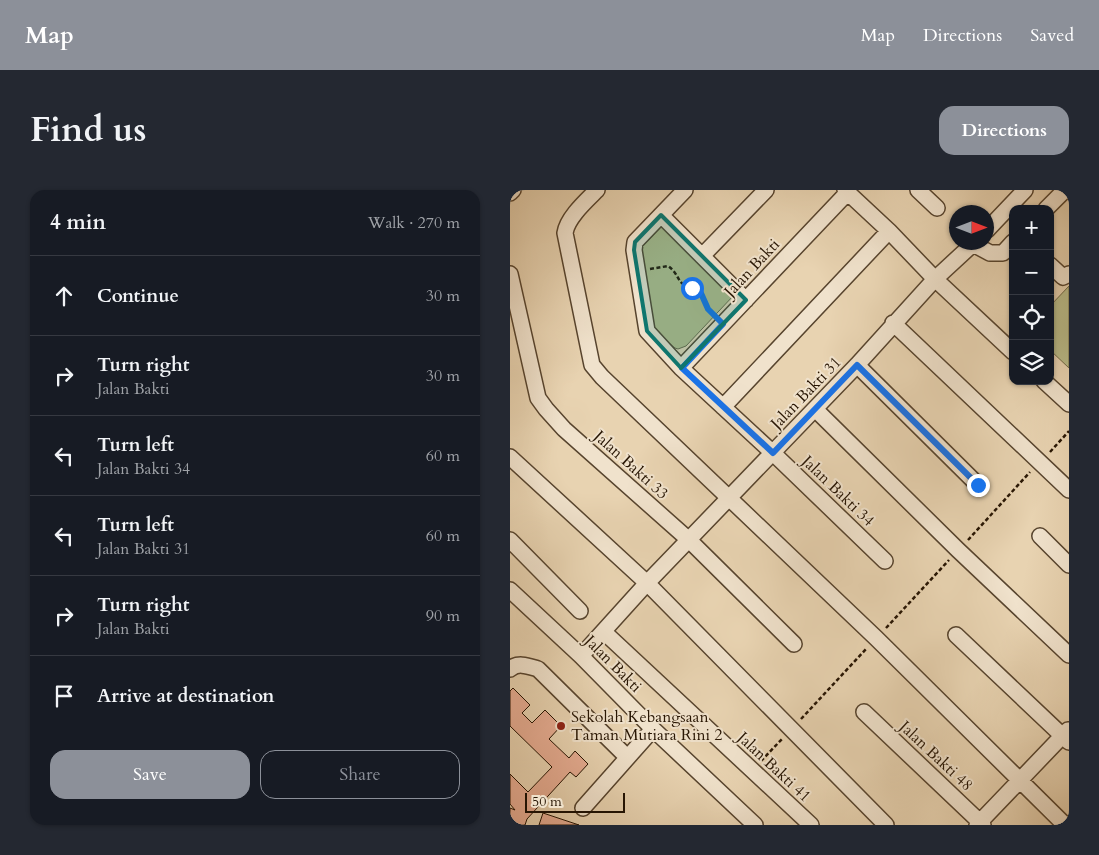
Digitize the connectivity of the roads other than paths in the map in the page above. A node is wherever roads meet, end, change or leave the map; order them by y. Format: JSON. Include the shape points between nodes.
{"nodes":[{"id":1,"x":597,"y":190,"type":"edge"},
{"id":2,"x":685,"y":190,"type":"edge"},
{"id":3,"x":766,"y":190,"type":"edge"},
{"id":4,"x":918,"y":190,"type":"edge"},
{"id":5,"x":1065,"y":190,"type":"edge"},
{"id":6,"x":846,"y":191,"type":"edge"},
{"id":7,"x":1016,"y":193,"type":"edge"},
{"id":8,"x":1050,"y":205,"type":"edge"},
{"id":9,"x":937,"y":208,"type":"dead end"},
{"id":10,"x":661,"y":215,"type":"junction"},
{"id":11,"x":994,"y":220,"type":"edge"},
{"id":12,"x":889,"y":231,"type":"junction"},
{"id":13,"x":1009,"y":246,"type":"edge"},
{"id":14,"x":966,"y":250,"type":"edge"},
{"id":15,"x":984,"y":250,"type":"edge"},
{"id":16,"x":702,"y":256,"type":"junction"},
{"id":17,"x":1054,"y":268,"type":"edge"},
{"id":18,"x":510,"y":274,"type":"edge"},
{"id":19,"x":1069,"y":274,"type":"edge"},
{"id":20,"x":935,"y":279,"type":"junction"},
{"id":21,"x":512,"y":298,"type":"edge"},
{"id":22,"x":746,"y":300,"type":"junction"},
{"id":23,"x":894,"y":323,"type":"junction"},
{"id":24,"x":1009,"y":348,"type":"edge"},
{"id":25,"x":857,"y":365,"type":"junction"},
{"id":26,"x":682,"y":368,"type":"junction"},
{"id":27,"x":1048,"y":385,"type":"edge"},
{"id":28,"x":1069,"y":404,"type":"edge"},
{"id":29,"x":723,"y":407,"type":"junction"},
{"id":30,"x":814,"y":409,"type":"junction"},
{"id":31,"x":773,"y":453,"type":"junction"},
{"id":32,"x":510,"y":457,"type":"edge"},
{"id":33,"x":978,"y":485,"type":"dead end"},
{"id":34,"x":1069,"y":490,"type":"edge"},
{"id":35,"x":729,"y":499,"type":"junction"},
{"id":36,"x":1040,"y":536,"type":"dead end"},
{"id":37,"x":510,"y":540,"type":"edge"},
{"id":38,"x":689,"y":540,"type":"junction"},
{"id":39,"x":885,"y":561,"type":"dead end"},
{"id":40,"x":1069,"y":565,"type":"edge"},
{"id":41,"x":647,"y":583,"type":"junction"},
{"id":42,"x":510,"y":590,"type":"edge"},
{"id":43,"x":580,"y":611,"type":"dead end"},
{"id":44,"x":604,"y":632,"type":"junction"},
{"id":45,"x":956,"y":635,"type":"dead end"},
{"id":46,"x":794,"y":644,"type":"dead end"},
{"id":47,"x":1069,"y":655,"type":"edge"},
{"id":48,"x":581,"y":656,"type":"junction"},
{"id":49,"x":510,"y":669,"type":"edge"},
{"id":50,"x":864,"y":712,"type":"dead end"},
{"id":51,"x":653,"y":729,"type":"junction"},
{"id":52,"x":1067,"y":736,"type":"edge"},
{"id":53,"x":627,"y":757,"type":"junction"},
{"id":54,"x":1020,"y":780,"type":"junction"},
{"id":55,"x":583,"y":808,"type":"dead end"},
{"id":56,"x":980,"y":824,"type":"edge"},
{"id":57,"x":755,"y":825,"type":"edge"},
{"id":58,"x":811,"y":825,"type":"edge"},
{"id":59,"x":886,"y":825,"type":"edge"},
{"id":60,"x":1065,"y":825,"type":"edge"}],
"edges":[{"from":1,"to":35,"type":"street","via":[[578,211],[565,234],[592,364]]},
{"from":2,"to":10,"type":"street","name":"Jalan Bakti 34"},
{"from":3,"to":16,"type":"street"},
{"from":4,"to":9,"type":"street"},
{"from":5,"to":8,"type":"street"},
{"from":6,"to":12,"type":"street"},
{"from":6,"to":22,"type":"street","name":"Jalan Bakti"},
{"from":7,"to":11,"type":"street"},
{"from":10,"to":16,"type":"street"},
{"from":10,"to":26,"type":"street","name":"Jalan Bakti 34","via":[[635,242],[634,250],[647,331]]},
{"from":12,"to":20,"type":"street"},
{"from":12,"to":29,"type":"street"},
{"from":13,"to":15,"type":"street","via":[[1002,253],[990,254]]},
{"from":14,"to":20,"type":"street","name":"Jalan Bakti 31"},
{"from":16,"to":22,"type":"street"},
{"from":17,"to":19,"type":"street","via":[[1063,276]]},
{"from":18,"to":21,"type":"street","name":"Jalan Bakti 33"},
{"from":20,"to":23,"type":"street","name":"Jalan Bakti 31"},
{"from":20,"to":24,"type":"street"},
{"from":21,"to":38,"type":"street","name":"Jalan Bakti 33","via":[[538,398],[546,409],[564,429]]},
{"from":22,"to":26,"type":"street","name":"Jalan Bakti"},
{"from":23,"to":25,"type":"street","name":"Jalan Bakti 31"},
{"from":23,"to":34,"type":"street"},
{"from":25,"to":30,"type":"street","name":"Jalan Bakti 31"},
{"from":25,"to":33,"type":"street"},
{"from":26,"to":29,"type":"street","name":"Jalan Bakti 34"},
{"from":27,"to":28,"type":"street"},
{"from":29,"to":31,"type":"street","name":"Jalan Bakti 34"},
{"from":30,"to":31,"type":"street","name":"Jalan Bakti 31"},
{"from":30,"to":47,"type":"street"},
{"from":31,"to":35,"type":"street","name":"Jalan Bakti 31"},
{"from":31,"to":39,"type":"street","name":"Jalan Bakti 34"},
{"from":32,"to":41,"type":"street"},
{"from":35,"to":38,"type":"street","name":"Jalan Bakti 31"},
{"from":35,"to":54,"type":"street"},
{"from":36,"to":40,"type":"street"},
{"from":37,"to":43,"type":"street"},
{"from":38,"to":41,"type":"street","name":"Jalan Bakti 31"},
{"from":38,"to":46,"type":"street","name":"Jalan Bakti 33"},
{"from":41,"to":44,"type":"street","name":"Jalan Bakti 31"},
{"from":41,"to":59,"type":"street"},
{"from":42,"to":48,"type":"street","name":"Jalan Bakti"},
{"from":44,"to":48,"type":"street","name":"Jalan Bakti 31"},
{"from":44,"to":58,"type":"street","name":"Jalan Bakti 41"},
{"from":45,"to":52,"type":"street"},
{"from":48,"to":51,"type":"street","name":"Jalan Bakti"},
{"from":49,"to":53,"type":"street","via":[[520,665],[538,670]]},
{"from":50,"to":56,"type":"street","name":"Jalan Bakti 48"},
{"from":51,"to":53,"type":"street"},
{"from":51,"to":57,"type":"street","name":"Jalan Bakti"},
{"from":52,"to":54,"type":"street"},
{"from":53,"to":55,"type":"street"},
{"from":54,"to":56,"type":"street"},
{"from":54,"to":60,"type":"street"}]}
